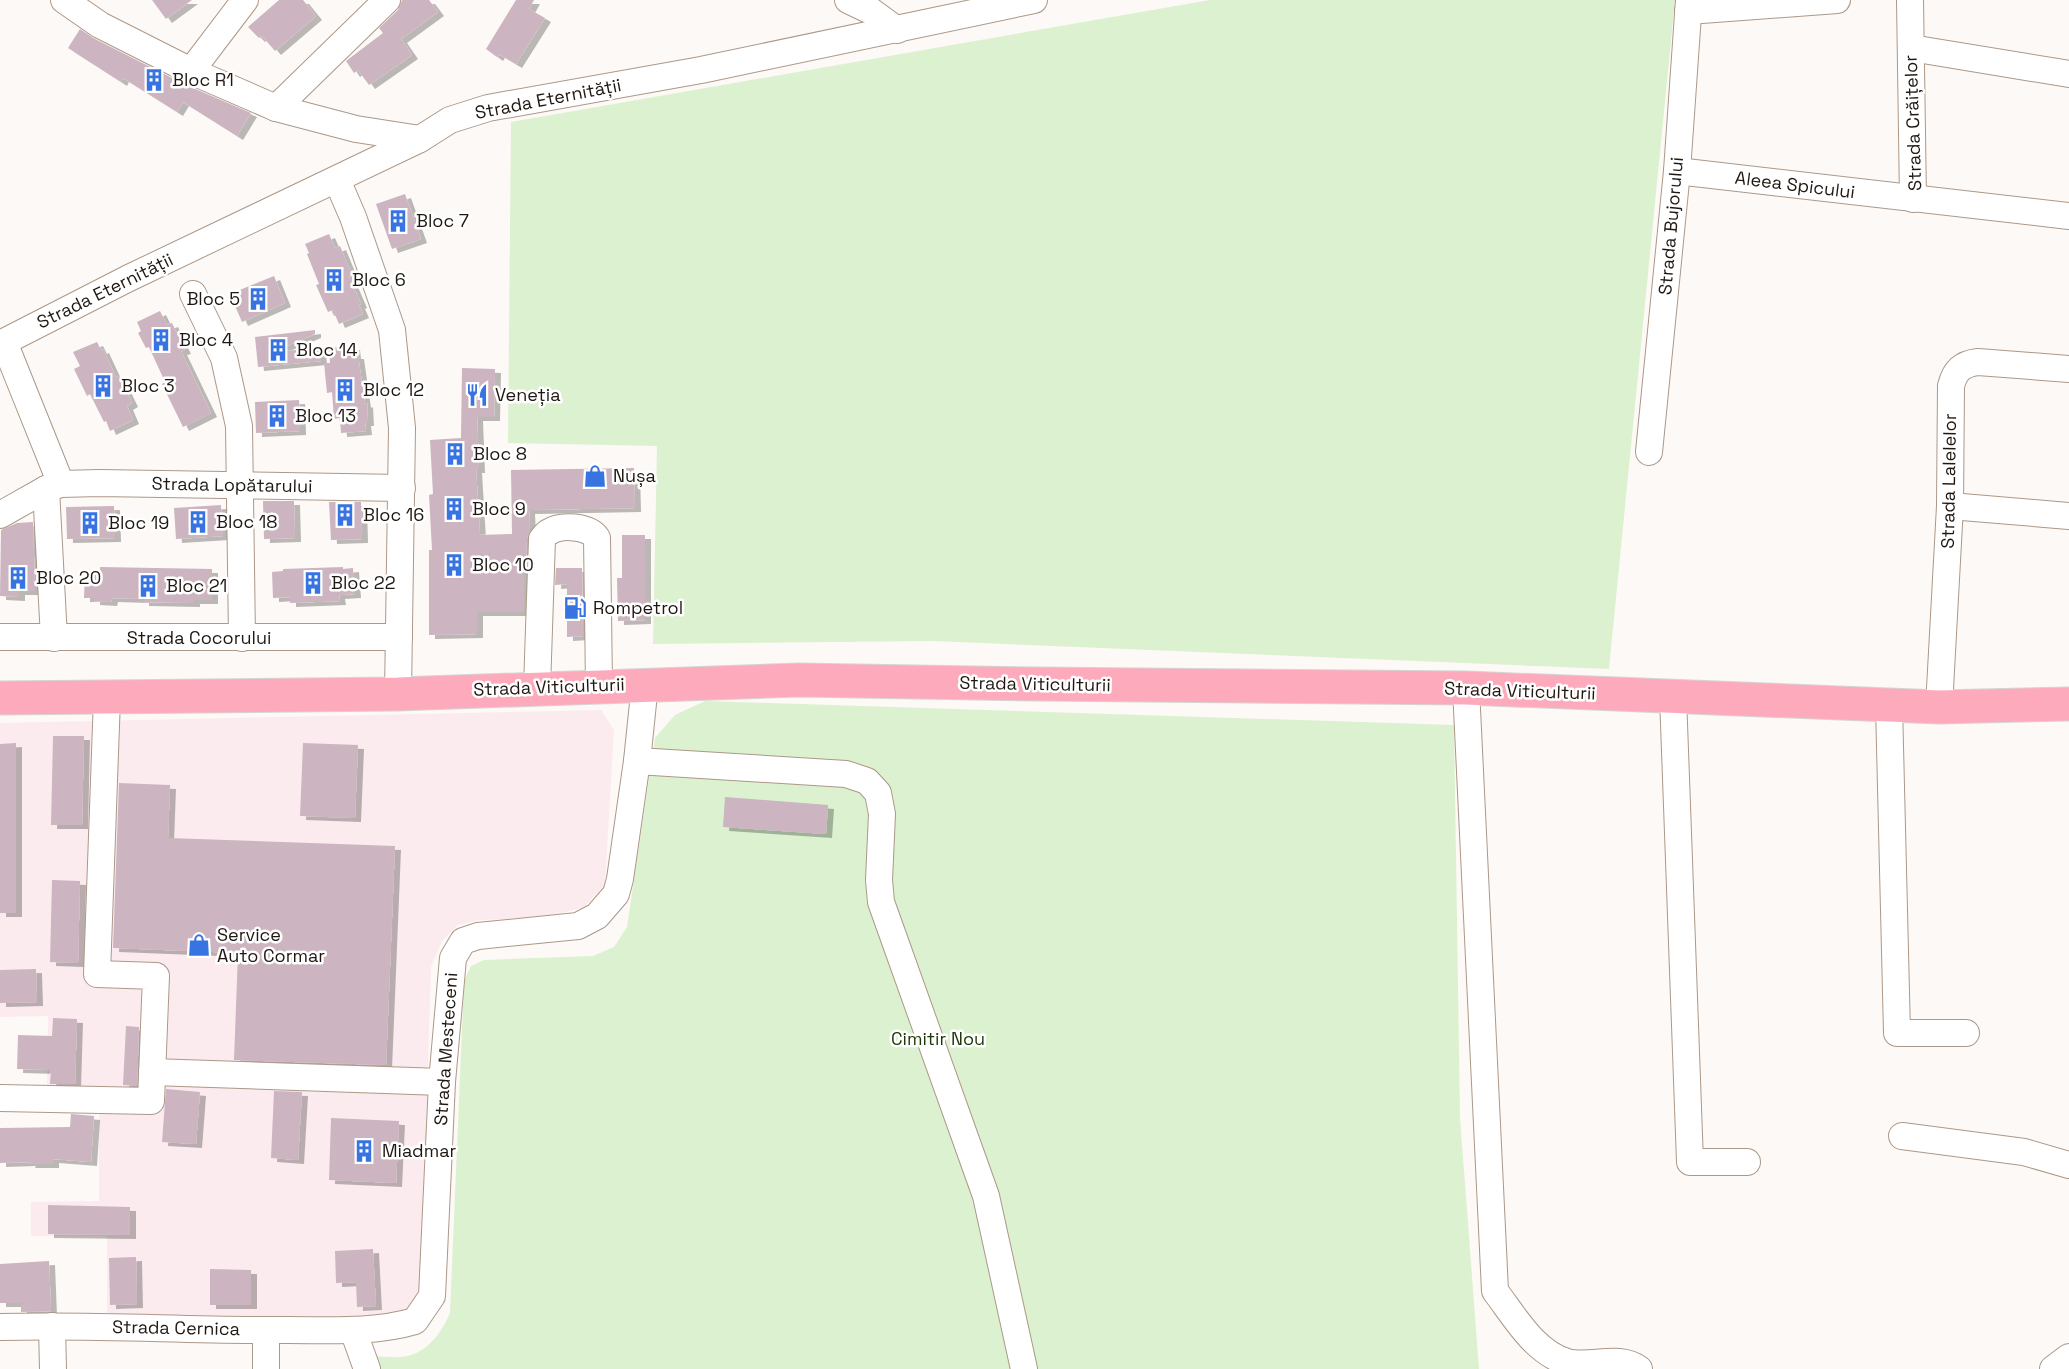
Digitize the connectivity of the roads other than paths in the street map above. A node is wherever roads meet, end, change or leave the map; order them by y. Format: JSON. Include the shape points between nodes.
{"nodes":[{"id":1,"x":64,"y":0,"type":"edge"},
{"id":2,"x":245,"y":0,"type":"edge"},
{"id":3,"x":387,"y":0,"type":"edge"},
{"id":4,"x":848,"y":0,"type":"edge"},
{"id":5,"x":1034,"y":0,"type":"edge"},
{"id":6,"x":1837,"y":0,"type":"edge"},
{"id":7,"x":1910,"y":0,"type":"edge"},
{"id":8,"x":1689,"y":6,"type":"edge"},
{"id":9,"x":897,"y":30,"type":"junction"},
{"id":10,"x":1911,"y":48,"type":"junction"},
{"id":11,"x":191,"y":71,"type":"junction"},
{"id":12,"x":2069,"y":74,"type":"edge"},
{"id":13,"x":276,"y":108,"type":"junction"},
{"id":14,"x":420,"y":139,"type":"junction"},
{"id":15,"x":1677,"y":171,"type":"junction"},
{"id":16,"x":337,"y":180,"type":"junction"},
{"id":17,"x":1913,"y":199,"type":"junction"},
{"id":18,"x":2069,"y":216,"type":"edge"},
{"id":19,"x":193,"y":294,"type":"dead end"},
{"id":20,"x":2,"y":343,"type":"edge"},
{"id":21,"x":2069,"y":369,"type":"edge"},
{"id":22,"x":1649,"y":452,"type":"dead end"},
{"id":23,"x":241,"y":485,"type":"junction"},
{"id":24,"x":54,"y":487,"type":"junction"},
{"id":25,"x":402,"y":488,"type":"junction"},
{"id":26,"x":1950,"y":506,"type":"junction"},
{"id":27,"x":0,"y":514,"type":"edge"},
{"id":28,"x":2069,"y":516,"type":"edge"},
{"id":29,"x":0,"y":637,"type":"edge"},
{"id":30,"x":399,"y":637,"type":"junction"},
{"id":31,"x":54,"y":638,"type":"junction"},
{"id":32,"x":242,"y":638,"type":"junction"},
{"id":33,"x":645,"y":684,"type":"junction"},
{"id":34,"x":599,"y":686,"type":"junction"},
{"id":35,"x":537,"y":688,"type":"junction"},
{"id":36,"x":1466,"y":688,"type":"junction"},
{"id":37,"x":398,"y":694,"type":"junction"},
{"id":38,"x":1673,"y":696,"type":"junction"},
{"id":39,"x":0,"y":698,"type":"edge"},
{"id":40,"x":107,"y":698,"type":"junction"},
{"id":41,"x":2069,"y":704,"type":"edge"},
{"id":42,"x":1889,"y":705,"type":"junction"},
{"id":43,"x":1939,"y":707,"type":"junction"},
{"id":44,"x":638,"y":761,"type":"junction"},
{"id":45,"x":1966,"y":1033,"type":"dead end"},
{"id":46,"x":152,"y":1072,"type":"junction"},
{"id":47,"x":442,"y":1082,"type":"junction"},
{"id":48,"x":0,"y":1098,"type":"edge"},
{"id":49,"x":1902,"y":1136,"type":"dead end"},
{"id":50,"x":1747,"y":1162,"type":"dead end"},
{"id":51,"x":2069,"y":1165,"type":"edge"},
{"id":52,"x":52,"y":1326,"type":"junction"},
{"id":53,"x":0,"y":1327,"type":"edge"},
{"id":54,"x":266,"y":1330,"type":"junction"},
{"id":55,"x":353,"y":1330,"type":"junction"},
{"id":56,"x":2069,"y":1357,"type":"edge"},
{"id":57,"x":53,"y":1369,"type":"edge"},
{"id":58,"x":266,"y":1369,"type":"edge"},
{"id":59,"x":367,"y":1369,"type":"edge"},
{"id":60,"x":1024,"y":1369,"type":"edge"},
{"id":61,"x":1639,"y":1369,"type":"edge"},
{"id":62,"x":2053,"y":1369,"type":"edge"}],
"edges":[{"from":1,"to":11,"type":"street","via":[[100,25]]},
{"from":2,"to":11,"type":"street"},
{"from":3,"to":13,"type":"street"},
{"from":4,"to":9,"type":"street","via":[[871,10]]},
{"from":5,"to":9,"type":"street","name":"Strada Eternității"},
{"from":6,"to":8,"type":"street"},
{"from":7,"to":10,"type":"street","name":"Strada Crăițelor"},
{"from":8,"to":15,"type":"street","name":"Strada Bujorului"},
{"from":9,"to":14,"type":"street","name":"Strada Eternității","via":[[488,108],[450,120]]},
{"from":10,"to":12,"type":"street"},
{"from":10,"to":17,"type":"street","name":"Strada Crăițelor"},
{"from":11,"to":13,"type":"street"},
{"from":13,"to":14,"type":"street","via":[[356,129]]},
{"from":14,"to":16,"type":"street","name":"Strada Eternității"},
{"from":15,"to":17,"type":"street","name":"Aleea Spicului"},
{"from":15,"to":22,"type":"street","name":"Strada Bujorului"},
{"from":16,"to":20,"type":"street","name":"Strada Eternității"},
{"from":16,"to":25,"type":"street","via":[[392,330],[402,428]]},
{"from":17,"to":18,"type":"street","name":"Strada Crăițelor"},
{"from":19,"to":23,"type":"street","via":[[224,358],[239,426]]},
{"from":20,"to":24,"type":"street"},
{"from":21,"to":26,"type":"street","name":"Strada Lalelelor","via":[[1978,362],[1960,367],[1951,386]]},
{"from":23,"to":24,"type":"street","name":"Strada Lopătarului","via":[[99,483]]},
{"from":23,"to":25,"type":"street","name":"Strada Lopătarului"},
{"from":23,"to":32,"type":"street"},
{"from":24,"to":27,"type":"street","name":"Strada Lopătarului"},
{"from":24,"to":31,"type":"street"},
{"from":25,"to":30,"type":"street"},
{"from":26,"to":28,"type":"street"},
{"from":26,"to":43,"type":"street","name":"Strada Lalelelor"},
{"from":29,"to":31,"type":"street","name":"Strada Cocorului"},
{"from":30,"to":32,"type":"street","name":"Strada Cocorului"},
{"from":30,"to":37,"type":"street"},
{"from":31,"to":32,"type":"street","name":"Strada Cocorului"},
{"from":33,"to":34,"type":"main road","name":"Strada Viticulturii"},
{"from":33,"to":36,"type":"main road","name":"Strada Viticulturii","via":[[799,680]]},
{"from":33,"to":44,"type":"street","name":"Strada Mesteceni"},
{"from":34,"to":35,"type":"main road","name":"Strada Viticulturii"},
{"from":34,"to":35,"type":"street","via":[[597,538],[585,529],[566,528],[548,532],[542,539]]},
{"from":35,"to":37,"type":"main road","name":"Strada Viticulturii"},
{"from":36,"to":38,"type":"main road","name":"Strada Viticulturii"},
{"from":36,"to":61,"type":"street","via":[[1495,1291],[1540,1349],[1568,1362],[1631,1363]]},
{"from":37,"to":40,"type":"main road","name":"Strada Viticulturii"},
{"from":38,"to":42,"type":"main road","name":"Strada Viticulturii"},
{"from":38,"to":50,"type":"street","via":[[1690,1162]]},
{"from":39,"to":40,"type":"main road","name":"Strada Viticulturii"},
{"from":40,"to":46,"type":"street","via":[[97,974],[156,976]]},
{"from":41,"to":43,"type":"main road","name":"Strada Viticulturii"},
{"from":42,"to":43,"type":"main road","name":"Strada Viticulturii"},
{"from":42,"to":45,"type":"street","via":[[1897,1033]]},
{"from":44,"to":47,"type":"street","name":"Strada Mesteceni","via":[[620,879],[616,894],[597,916],[578,926],[478,936],[463,941],[453,958]]},
{"from":44,"to":60,"type":"street","via":[[846,774],[867,781],[878,793],[882,814],[881,902],[987,1196]]},
{"from":46,"to":47,"type":"street"},
{"from":46,"to":48,"type":"street","via":[[151,1101]]},
{"from":47,"to":55,"type":"street","name":"Strada Mesteceni","via":[[432,1296],[415,1321],[392,1328]]},
{"from":49,"to":51,"type":"street","via":[[2024,1152]]},
{"from":52,"to":53,"type":"street","name":"Strada Cernica"},
{"from":52,"to":54,"type":"street","name":"Strada Cernica"},
{"from":52,"to":57,"type":"street"},
{"from":54,"to":55,"type":"street","name":"Strada Cernica"},
{"from":54,"to":58,"type":"street"},
{"from":55,"to":59,"type":"street"},
{"from":56,"to":62,"type":"street"}]}
